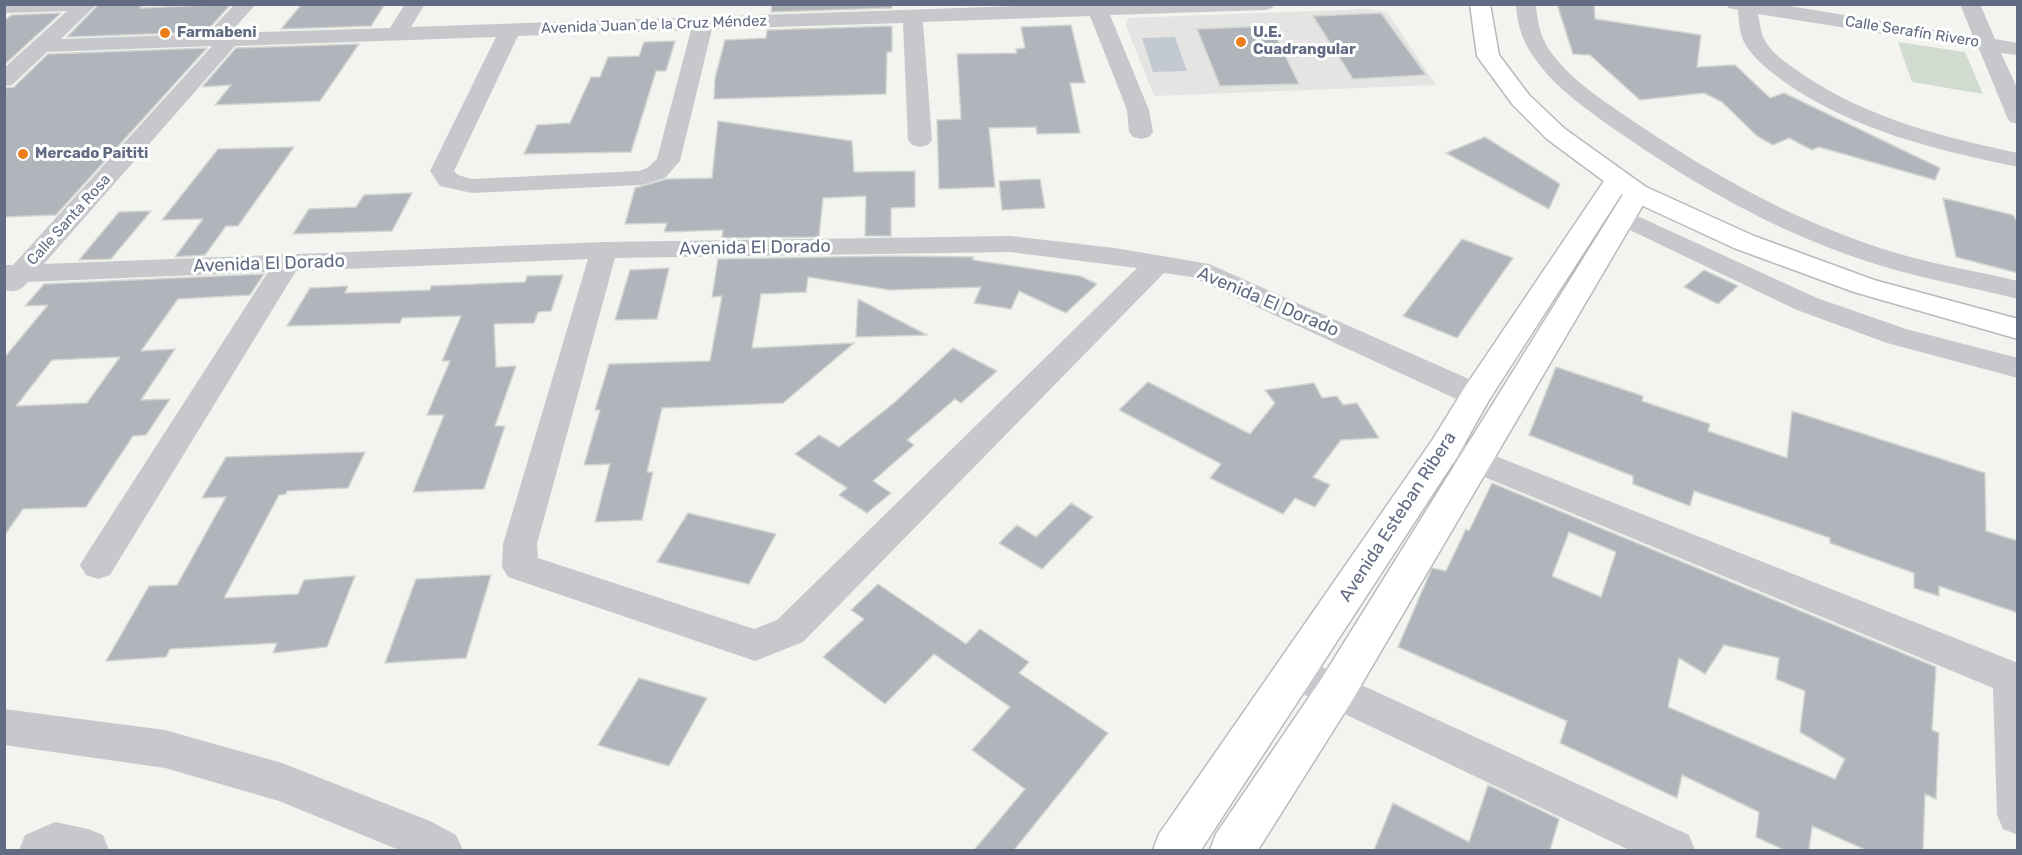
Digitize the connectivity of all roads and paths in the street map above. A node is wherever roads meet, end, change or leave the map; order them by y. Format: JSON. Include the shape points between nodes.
{"nodes":[{"id":1,"x":246,"y":4,"type":"edge"},
{"id":2,"x":415,"y":4,"type":"edge"},
{"id":3,"x":574,"y":4,"type":"edge"},
{"id":4,"x":1265,"y":4,"type":"edge"},
{"id":5,"x":1480,"y":4,"type":"edge"},
{"id":6,"x":1526,"y":4,"type":"edge"},
{"id":7,"x":1970,"y":4,"type":"edge"},
{"id":8,"x":87,"y":5,"type":"edge"},
{"id":9,"x":1742,"y":5,"type":"edge"},
{"id":10,"x":1159,"y":6,"type":"edge"},
{"id":11,"x":4,"y":7,"type":"edge"},
{"id":12,"x":1098,"y":10,"type":"junction"},
{"id":13,"x":923,"y":12,"type":"edge"},
{"id":14,"x":747,"y":13,"type":"edge"},
{"id":15,"x":703,"y":24,"type":"junction"},
{"id":16,"x":564,"y":28,"type":"junction"},
{"id":17,"x":510,"y":30,"type":"junction"},
{"id":18,"x":396,"y":34,"type":"junction"},
{"id":19,"x":221,"y":40,"type":"junction"},
{"id":20,"x":1988,"y":44,"type":"junction"},
{"id":21,"x":43,"y":46,"type":"junction"},
{"id":22,"x":2018,"y":49,"type":"edge"},
{"id":23,"x":4,"y":80,"type":"edge"},
{"id":24,"x":2018,"y":117,"type":"edge"},
{"id":25,"x":1141,"y":132,"type":"dead end"},
{"id":26,"x":920,"y":140,"type":"dead end"},
{"id":27,"x":2018,"y":160,"type":"edge"},
{"id":28,"x":1625,"y":197,"type":"junction"},
{"id":29,"x":604,"y":250,"type":"junction"},
{"id":30,"x":287,"y":263,"type":"junction"},
{"id":31,"x":1158,"y":263,"type":"junction"},
{"id":32,"x":10,"y":280,"type":"edge"},
{"id":33,"x":2018,"y":290,"type":"edge"},
{"id":34,"x":2018,"y":329,"type":"edge"},
{"id":35,"x":2018,"y":368,"type":"edge"},
{"id":36,"x":1476,"y":395,"type":"junction"},
{"id":37,"x":1460,"y":454,"type":"junction"},
{"id":38,"x":98,"y":565,"type":"dead end"},
{"id":39,"x":1296,"y":672,"type":"junction"},
{"id":40,"x":1336,"y":691,"type":"junction"},
{"id":41,"x":4,"y":727,"type":"edge"},
{"id":42,"x":2016,"y":748,"type":"edge"},
{"id":43,"x":2018,"y":815,"type":"edge"},
{"id":44,"x":40,"y":850,"type":"edge"},
{"id":45,"x":88,"y":850,"type":"edge"},
{"id":46,"x":441,"y":850,"type":"edge"},
{"id":47,"x":1175,"y":850,"type":"edge"},
{"id":48,"x":1232,"y":850,"type":"edge"},
{"id":49,"x":1674,"y":850,"type":"edge"}],
"edges":[{"from":1,"to":19,"type":"street","name":"Calle Santa Rosa"},
{"from":2,"to":18,"type":"street"},
{"from":3,"to":16,"type":"street"},
{"from":4,"to":10,"type":"street","name":"Avenida Juan de la Cruz Méndez"},
{"from":5,"to":28,"type":"main road","via":[[1488,56],[1521,100]]},
{"from":6,"to":33,"type":"street","via":[[1526,19],[1538,48],[1561,76],[1642,138],[1731,194],[1798,227],[1874,255]]},
{"from":7,"to":20,"type":"street"},
{"from":8,"to":11,"type":"street"},
{"from":8,"to":21,"type":"street"},
{"from":9,"to":20,"type":"street","name":"Calle Serafín Rivero"},
{"from":9,"to":27,"type":"street","via":[[1753,38],[1768,58],[1840,108],[1909,135]]},
{"from":10,"to":12,"type":"street","name":"Avenida Juan de la Cruz Méndez"},
{"from":12,"to":13,"type":"street","name":"Avenida Juan de la Cruz Méndez"},
{"from":12,"to":25,"type":"street","via":[[1138,110]]},
{"from":13,"to":14,"type":"street","name":"Avenida Juan de la Cruz Méndez"},
{"from":13,"to":26,"type":"street"},
{"from":14,"to":15,"type":"street","name":"Avenida Juan de la Cruz Méndez"},
{"from":15,"to":16,"type":"street","name":"Avenida Juan de la Cruz Méndez"},
{"from":15,"to":17,"type":"street","via":[[668,161],[656,173],[642,178],[483,186],[449,181],[442,171]]},
{"from":16,"to":17,"type":"street","name":"Avenida Juan de la Cruz Méndez"},
{"from":17,"to":18,"type":"street","name":"Avenida Juan de la Cruz Méndez"},
{"from":18,"to":19,"type":"street","name":"Avenida Juan de la Cruz Méndez"},
{"from":19,"to":21,"type":"street","name":"Avenida Juan de la Cruz Méndez"},
{"from":19,"to":32,"type":"street","name":"Calle Santa Rosa"},
{"from":20,"to":22,"type":"street","name":"Calle Serafín Rivero"},
{"from":20,"to":24,"type":"street"},
{"from":21,"to":23,"type":"street"},
{"from":28,"to":34,"type":"main road","via":[[1864,286]]},
{"from":28,"to":35,"type":"street","via":[[1807,304],[1897,336]]},
{"from":28,"to":36,"type":"main road","name":"Avenida Esteban Ribera"},
{"from":28,"to":37,"type":"main road","name":"Avenida Esteban Ribera"},
{"from":29,"to":30,"type":"street","name":"Avenida El Dorado"},
{"from":29,"to":31,"type":"street","name":"Avenida El Dorado","via":[[1010,244]]},
{"from":29,"to":31,"type":"street","via":[[520,544],[520,567],[755,645],[790,631]]},
{"from":30,"to":32,"type":"street","name":"Avenida El Dorado"},
{"from":30,"to":38,"type":"street"},
{"from":31,"to":36,"type":"street","name":"Avenida El Dorado","via":[[1199,270]]},
{"from":36,"to":37,"type":"main road","name":"Avenida Esteban Ribera"},
{"from":37,"to":39,"type":"main road","name":"Avenida Esteban Ribera"},
{"from":37,"to":40,"type":"main road","name":"Avenida Esteban Ribera"},
{"from":37,"to":42,"type":"street","via":[[2012,678]]},
{"from":39,"to":40,"type":"street"},
{"from":39,"to":47,"type":"main road","name":"Avenida Esteban Ribera"},
{"from":40,"to":48,"type":"main road","name":"Avenida Esteban Ribera"},
{"from":40,"to":49,"type":"street"},
{"from":41,"to":46,"type":"street","via":[[165,749],[282,782]]},
{"from":42,"to":43,"type":"street"},
{"from":44,"to":45,"type":"street","via":[[55,843]]}]}
